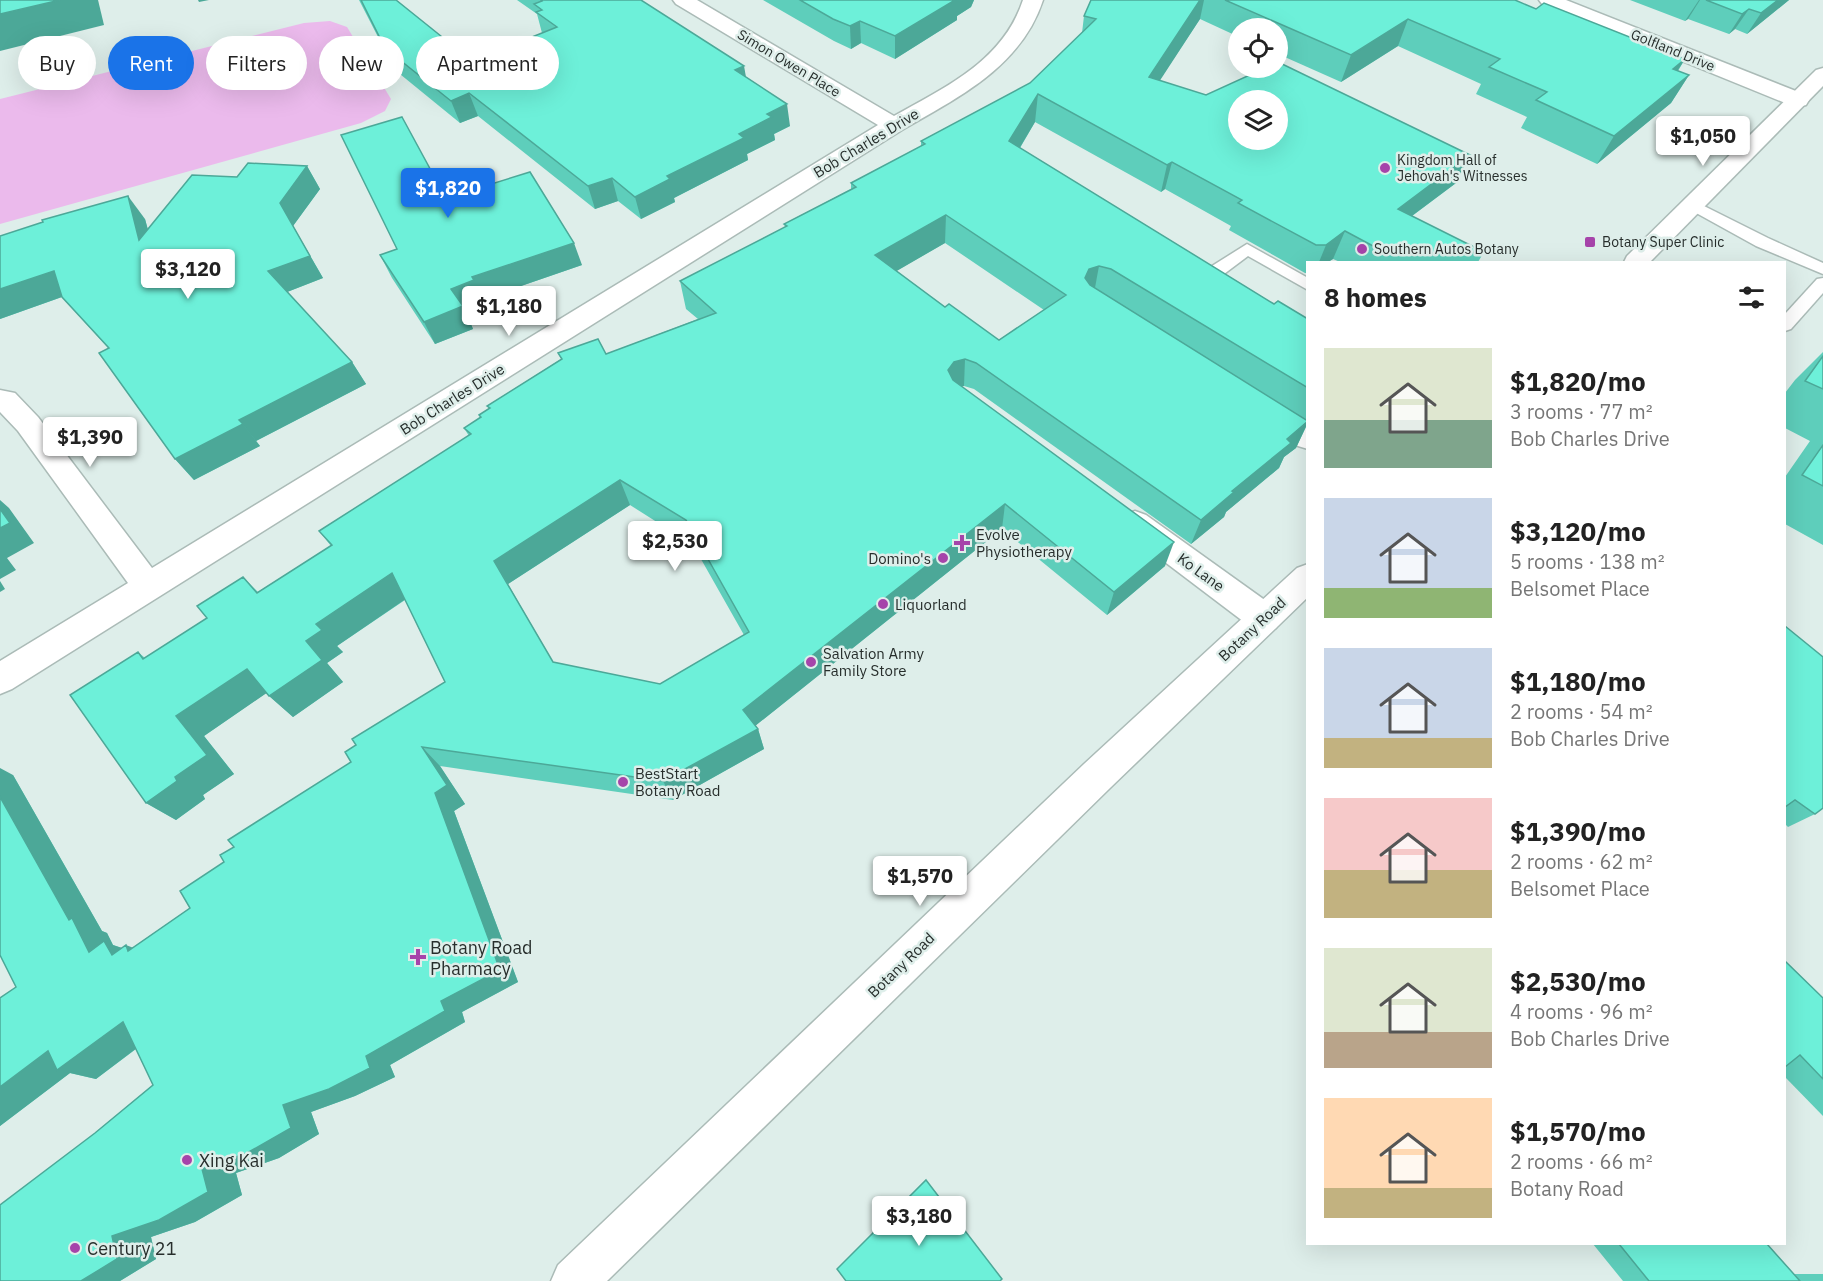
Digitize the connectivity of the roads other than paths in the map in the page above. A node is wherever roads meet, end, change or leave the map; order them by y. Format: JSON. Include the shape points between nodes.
{"nodes":[{"id":1,"x":683,"y":0,"type":"edge"},
{"id":2,"x":1033,"y":0,"type":"edge"},
{"id":3,"x":1549,"y":0,"type":"edge"},
{"id":4,"x":1823,"y":74,"type":"edge"},
{"id":5,"x":1798,"y":100,"type":"junction"},
{"id":6,"x":894,"y":125,"type":"junction"},
{"id":7,"x":1694,"y":206,"type":"junction"},
{"id":8,"x":1637,"y":261,"type":"edge"},
{"id":9,"x":1823,"y":269,"type":"edge"},
{"id":10,"x":1218,"y":270,"type":"edge"},
{"id":11,"x":1823,"y":283,"type":"edge"},
{"id":12,"x":1306,"y":284,"type":"edge"},
{"id":13,"x":1786,"y":324,"type":"edge"},
{"id":14,"x":1240,"y":396,"type":"edge"},
{"id":15,"x":0,"y":400,"type":"edge"},
{"id":16,"x":1306,"y":437,"type":"edge"},
{"id":17,"x":1116,"y":510,"type":"edge"},
{"id":18,"x":1306,"y":579,"type":"edge"},
{"id":19,"x":148,"y":587,"type":"junction"},
{"id":20,"x":1264,"y":618,"type":"junction"},
{"id":21,"x":0,"y":679,"type":"edge"},
{"id":22,"x":574,"y":1281,"type":"edge"}],
"edges":[{"from":1,"to":6,"type":"street","name":"Simon Owen Place"},
{"from":2,"to":6,"type":"street","name":"Bob Charles Drive","via":[[1031,11],[1012,42],[981,74]]},
{"from":3,"to":5,"type":"street","name":"Golfland Drive"},
{"from":4,"to":5,"type":"street"},
{"from":5,"to":7,"type":"street"},
{"from":6,"to":19,"type":"street","name":"Bob Charles Drive"},
{"from":7,"to":8,"type":"street"},
{"from":7,"to":9,"type":"lane"},
{"from":10,"to":12,"type":"lane","via":[[1247,249]]},
{"from":11,"to":13,"type":"lane"},
{"from":14,"to":16,"type":"street"},
{"from":15,"to":19,"type":"street","via":[[28,424]]},
{"from":17,"to":20,"type":"street","name":"Ko Lane"},
{"from":18,"to":20,"type":"street","name":"Botany Road"},
{"from":19,"to":21,"type":"street","name":"Bob Charles Drive"},
{"from":20,"to":22,"type":"street","name":"Botany Road"}]}
